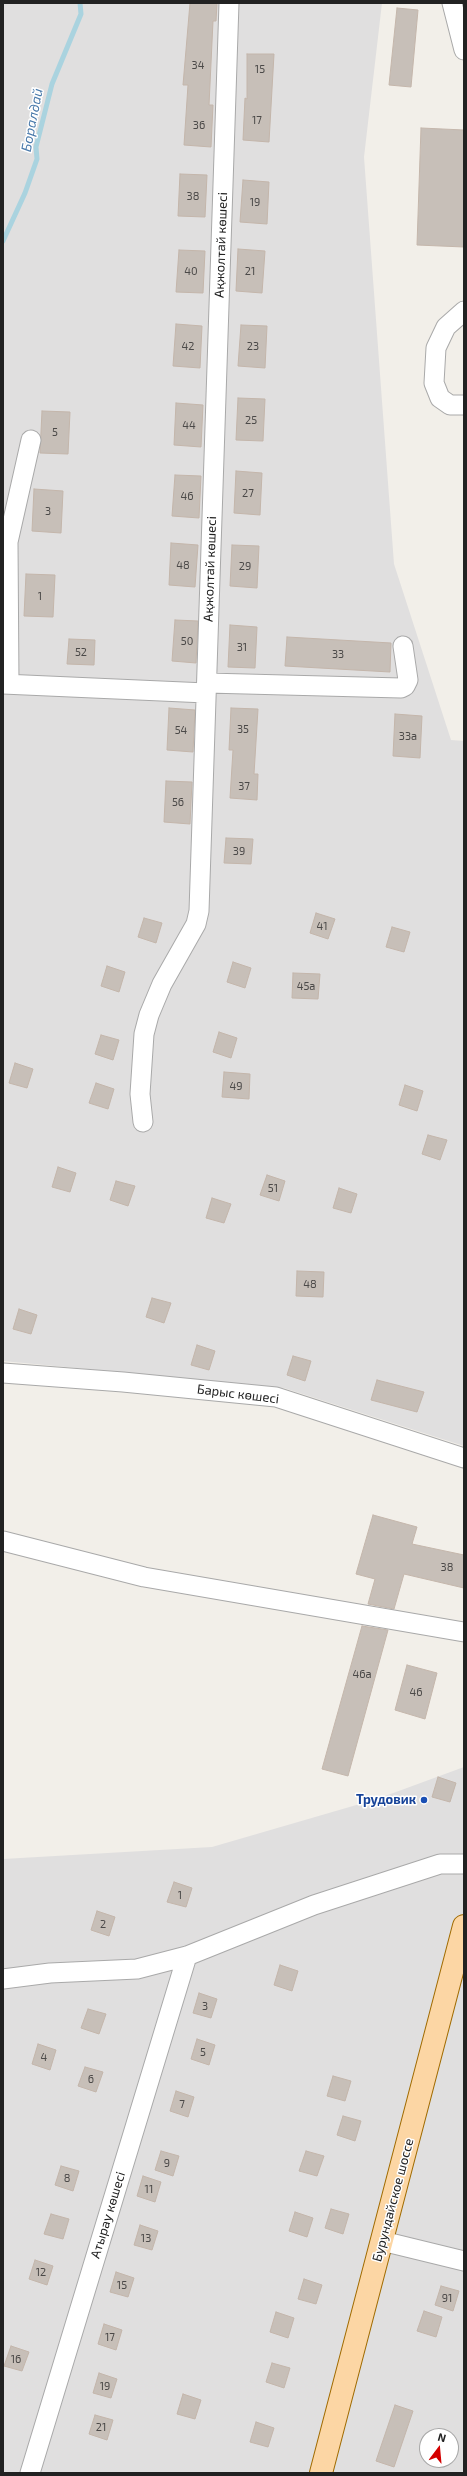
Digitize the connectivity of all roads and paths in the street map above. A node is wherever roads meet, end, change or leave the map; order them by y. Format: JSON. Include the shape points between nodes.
{"nodes":[{"id":1,"x":229,"y":3,"type":"edge"},
{"id":2,"x":452,"y":3,"type":"edge"},
{"id":3,"x":464,"y":50,"type":"edge"},
{"id":4,"x":464,"y":311,"type":"edge"},
{"id":5,"x":464,"y":405,"type":"edge"},
{"id":6,"x":31,"y":440,"type":"dead end"},
{"id":7,"x":402,"y":646,"type":"dead end"},
{"id":8,"x":6,"y":684,"type":"edge"},
{"id":9,"x":206,"y":688,"type":"junction"},
{"id":10,"x":143,"y":1122,"type":"dead end"},
{"id":11,"x":3,"y":1373,"type":"edge"},
{"id":12,"x":464,"y":1458,"type":"edge"},
{"id":13,"x":3,"y":1541,"type":"edge"},
{"id":14,"x":464,"y":1632,"type":"edge"},
{"id":15,"x":464,"y":1864,"type":"edge"},
{"id":16,"x":464,"y":1926,"type":"edge"},
{"id":17,"x":187,"y":1956,"type":"junction"},
{"id":18,"x":3,"y":1978,"type":"edge"},
{"id":19,"x":382,"y":2241,"type":"junction"},
{"id":20,"x":464,"y":2261,"type":"edge"},
{"id":21,"x":30,"y":2473,"type":"edge"},
{"id":22,"x":321,"y":2473,"type":"edge"}],
"edges":[{"from":1,"to":9,"type":"street","name":"Ақжолтай көшесі"},
{"from":2,"to":3,"type":"street"},
{"from":4,"to":5,"type":"street","via":[[446,327],[436,348],[434,383],[440,398],[450,405]]},
{"from":6,"to":8,"type":"street","via":[[8,542]]},
{"from":7,"to":9,"type":"street","via":[[408,680],[401,688]]},
{"from":8,"to":9,"type":"street"},
{"from":9,"to":10,"type":"street","name":"Ақжолтай көшесі","via":[[199,911],[196,924],[162,984],[149,1015],[144,1034],[140,1094]]},
{"from":11,"to":12,"type":"street","name":"Барыс көшесі","via":[[276,1397]]},
{"from":13,"to":14,"type":"street","via":[[144,1577]]},
{"from":15,"to":17,"type":"street","via":[[440,1864],[314,1905]]},
{"from":16,"to":19,"type":"main road","name":"Бурундайское шоссе"},
{"from":17,"to":18,"type":"street","via":[[137,1969]]},
{"from":17,"to":21,"type":"street","name":"Атырау көшесі"},
{"from":19,"to":20,"type":"street"},
{"from":19,"to":22,"type":"main road","name":"Бурундайское шоссе"}]}
